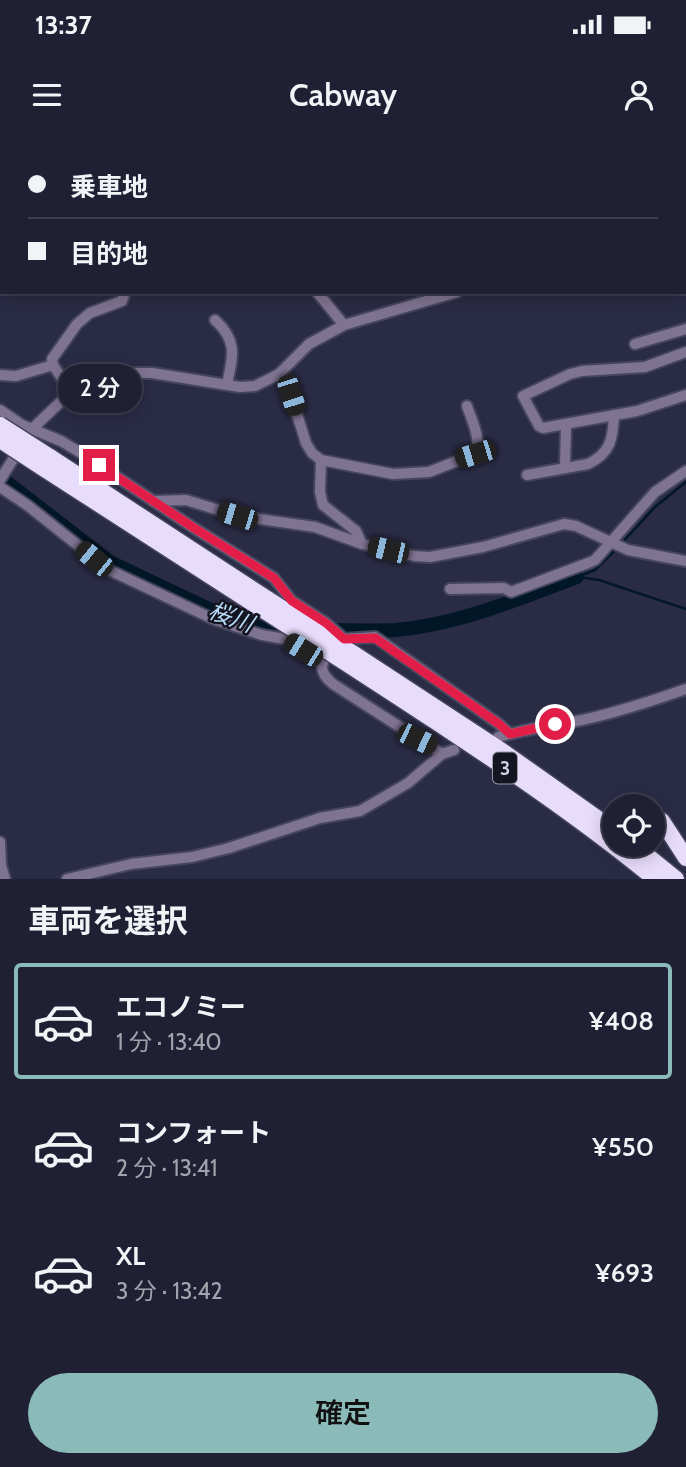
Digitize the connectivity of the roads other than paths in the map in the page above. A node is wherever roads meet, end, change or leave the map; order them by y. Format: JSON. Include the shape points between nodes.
{"nodes":[{"id":1,"x":124,"y":294,"type":"edge"},
{"id":2,"x":319,"y":294,"type":"edge"},
{"id":3,"x":450,"y":294,"type":"edge"},
{"id":4,"x":215,"y":320,"type":"dead end"},
{"id":5,"x":344,"y":325,"type":"junction"},
{"id":6,"x":683,"y":330,"type":"edge"},
{"id":7,"x":635,"y":344,"type":"dead end"},
{"id":8,"x":686,"y":351,"type":"edge"},
{"id":9,"x":53,"y":365,"type":"junction"},
{"id":10,"x":279,"y":374,"type":"junction"},
{"id":11,"x":0,"y":375,"type":"edge"},
{"id":12,"x":227,"y":384,"type":"junction"},
{"id":13,"x":71,"y":392,"type":"junction"},
{"id":14,"x":686,"y":395,"type":"edge"},
{"id":15,"x":467,"y":407,"type":"dead end"},
{"id":16,"x":0,"y":410,"type":"edge"},
{"id":17,"x":614,"y":415,"type":"junction"},
{"id":18,"x":566,"y":424,"type":"junction"},
{"id":19,"x":0,"y":425,"type":"edge"},
{"id":20,"x":32,"y":429,"type":"junction"},
{"id":21,"x":0,"y":440,"type":"edge"},
{"id":22,"x":321,"y":460,"type":"junction"},
{"id":23,"x":47,"y":463,"type":"junction"},
{"id":24,"x":565,"y":467,"type":"junction"},
{"id":25,"x":686,"y":471,"type":"edge"},
{"id":26,"x":527,"y":475,"type":"dead end"},
{"id":27,"x":2,"y":477,"type":"edge"},
{"id":28,"x":0,"y":488,"type":"edge"},
{"id":29,"x":153,"y":501,"type":"junction"},
{"id":30,"x":610,"y":542,"type":"junction"},
{"id":31,"x":362,"y":544,"type":"junction"},
{"id":32,"x":686,"y":561,"type":"edge"},
{"id":33,"x":450,"y":589,"type":"dead end"},
{"id":34,"x":344,"y":639,"type":"junction"},
{"id":35,"x":352,"y":659,"type":"junction"},
{"id":36,"x":322,"y":662,"type":"junction"},
{"id":37,"x":686,"y":689,"type":"edge"},
{"id":38,"x":510,"y":734,"type":"junction"},
{"id":39,"x":498,"y":737,"type":"dead end"},
{"id":40,"x":454,"y":750,"type":"dead end"},
{"id":41,"x":442,"y":754,"type":"junction"},
{"id":42,"x":589,"y":810,"type":"junction"},
{"id":43,"x":602,"y":816,"type":"edge"},
{"id":44,"x":602,"y":820,"type":"edge"},
{"id":45,"x":665,"y":826,"type":"edge"},
{"id":46,"x":602,"y":829,"type":"edge"},
{"id":47,"x":0,"y":842,"type":"edge"},
{"id":48,"x":635,"y":857,"type":"edge"},
{"id":49,"x":640,"y":857,"type":"edge"},
{"id":50,"x":645,"y":857,"type":"edge"},
{"id":51,"x":686,"y":858,"type":"edge"},
{"id":52,"x":1,"y":865,"type":"edge"},
{"id":53,"x":5,"y":879,"type":"edge"},
{"id":54,"x":67,"y":879,"type":"edge"},
{"id":55,"x":636,"y":879,"type":"edge"},
{"id":56,"x":655,"y":879,"type":"edge"},
{"id":57,"x":676,"y":879,"type":"edge"}],
"edges":[{"from":1,"to":9,"type":"street","via":[[122,300],[90,313],[77,324],[56,350]]},
{"from":2,"to":5,"type":"street"},
{"from":3,"to":5,"type":"street"},
{"from":4,"to":12,"type":"street","via":[[230,340]]},
{"from":5,"to":10,"type":"street","via":[[309,344]]},
{"from":6,"to":7,"type":"street"},
{"from":6,"to":8,"type":"street"},
{"from":8,"to":18,"type":"street","via":[[645,366],[570,374],[523,396],[539,426]]},
{"from":9,"to":11,"type":"street","via":[[16,376]]},
{"from":9,"to":13,"type":"street"},
{"from":10,"to":12,"type":"street","via":[[255,386]]},
{"from":10,"to":22,"type":"street","via":[[291,395],[306,443]]},
{"from":12,"to":13,"type":"street","via":[[135,373]]},
{"from":13,"to":20,"type":"street"},
{"from":14,"to":17,"type":"street"},
{"from":15,"to":22,"type":"street","via":[[478,448],[475,454],[436,470],[393,474]]},
{"from":16,"to":20,"type":"street"},
{"from":17,"to":18,"type":"street"},
{"from":17,"to":24,"type":"street","via":[[612,441],[595,460]]},
{"from":18,"to":24,"type":"street"},
{"from":19,"to":23,"type":"highway","number":"3","bridge":true},
{"from":20,"to":27,"type":"street"},
{"from":20,"to":29,"type":"street","via":[[81,453]]},
{"from":21,"to":23,"type":"highway","number":"3","bridge":true},
{"from":22,"to":31,"type":"street","via":[[323,505],[356,531]]},
{"from":23,"to":35,"type":"highway","number":"3","bridge":true},
{"from":24,"to":26,"type":"street"},
{"from":25,"to":30,"type":"street","via":[[656,492]]},
{"from":28,"to":36,"type":"street","via":[[109,570],[213,621],[285,639]]},
{"from":29,"to":31,"type":"street","via":[[186,500],[237,516],[315,527]]},
{"from":29,"to":34,"type":"street","via":[[274,578],[292,601]]},
{"from":30,"to":31,"type":"street","via":[[564,524],[430,557]]},
{"from":30,"to":32,"type":"street"},
{"from":30,"to":33,"type":"street","via":[[595,560],[511,593],[503,588]]},
{"from":34,"to":36,"type":"street"},
{"from":34,"to":38,"type":"street","via":[[375,638]]},
{"from":35,"to":42,"type":"highway","number":"3"},
{"from":35,"to":46,"type":"highway","number":"3","via":[[495,761]]},
{"from":36,"to":41,"type":"street","via":[[324,676],[333,684]]},
{"from":37,"to":38,"type":"street","via":[[647,703]]},
{"from":38,"to":39,"type":"street"},
{"from":40,"to":41,"type":"street"},
{"from":41,"to":54,"type":"street","via":[[408,783],[360,811],[320,818],[204,854]]},
{"from":42,"to":43,"type":"highway"},
{"from":42,"to":44,"type":"highway","number":"3"},
{"from":45,"to":51,"type":"highway"},
{"from":47,"to":52,"type":"street"},
{"from":48,"to":55,"type":"highway"},
{"from":49,"to":56,"type":"highway","number":"3"},
{"from":50,"to":57,"type":"highway","number":"3"},
{"from":52,"to":53,"type":"street"}]}
